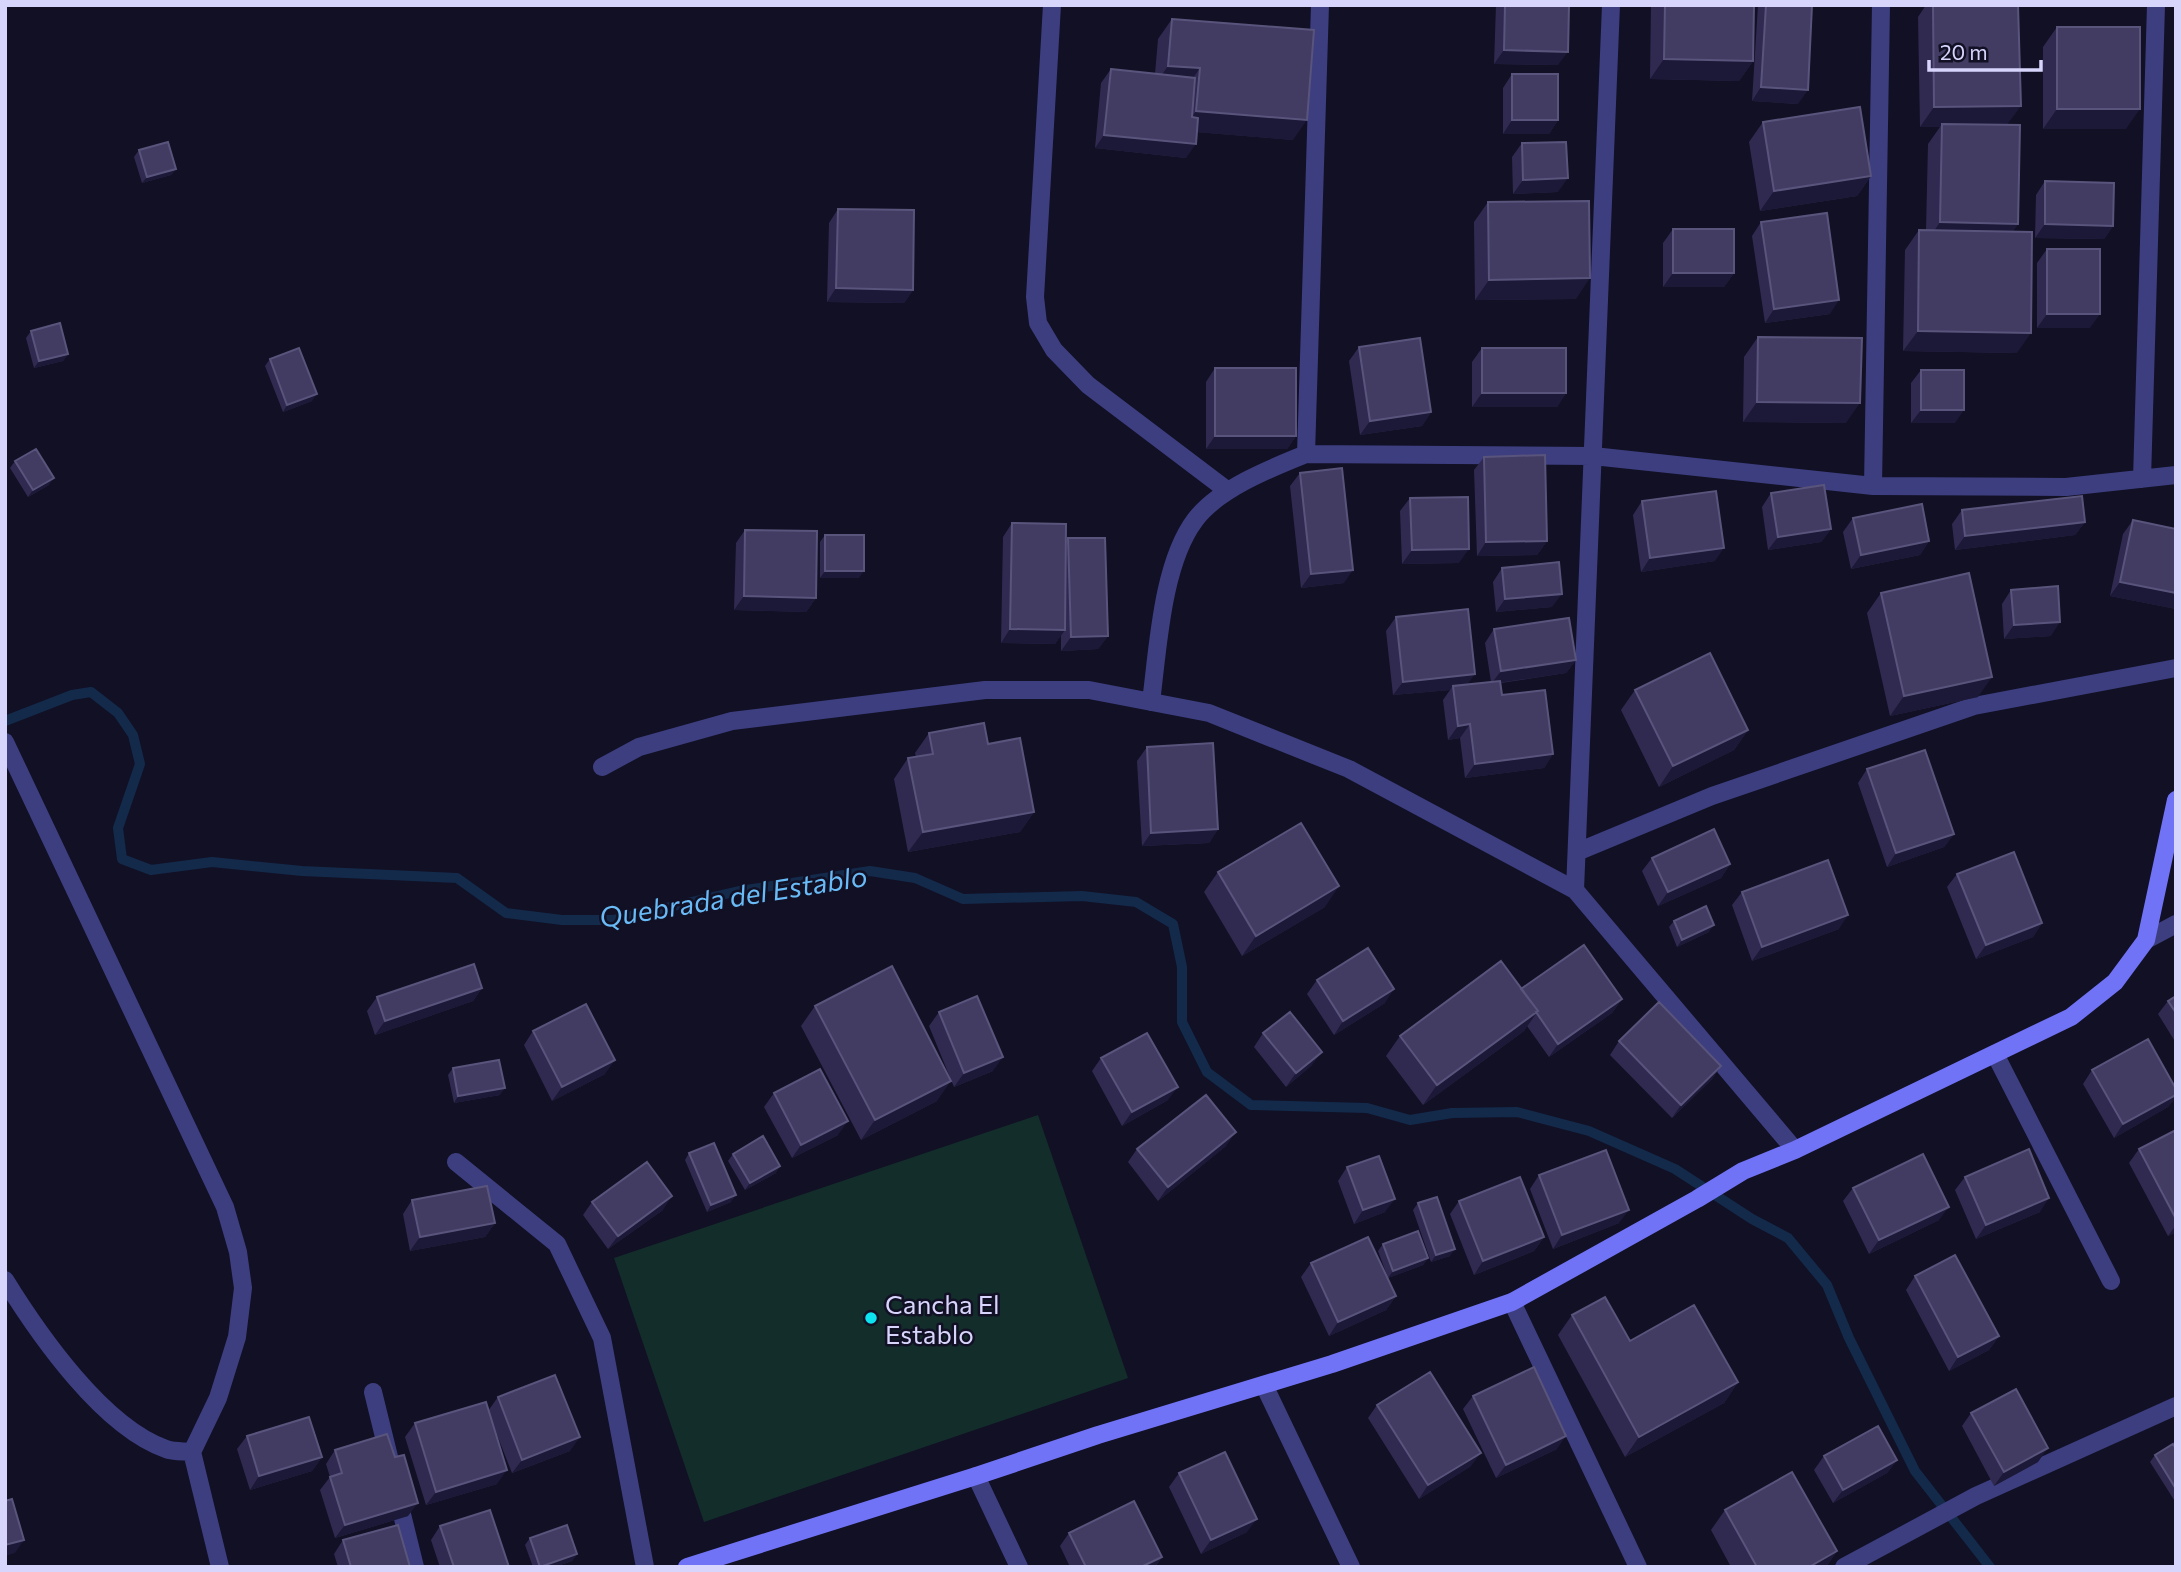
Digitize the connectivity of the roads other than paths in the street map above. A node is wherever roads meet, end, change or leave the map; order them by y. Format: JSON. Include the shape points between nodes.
{"nodes":[{"id":1,"x":1052,"y":5,"type":"edge"},
{"id":2,"x":1320,"y":5,"type":"edge"},
{"id":3,"x":1611,"y":5,"type":"edge"},
{"id":4,"x":1881,"y":5,"type":"edge"},
{"id":5,"x":2156,"y":5,"type":"edge"},
{"id":6,"x":1306,"y":454,"type":"junction"},
{"id":7,"x":1593,"y":456,"type":"junction"},
{"id":8,"x":2176,"y":475,"type":"edge"},
{"id":9,"x":2142,"y":479,"type":"junction"},
{"id":10,"x":1873,"y":486,"type":"junction"},
{"id":11,"x":1228,"y":491,"type":"junction"},
{"id":12,"x":2176,"y":668,"type":"edge"},
{"id":13,"x":1151,"y":702,"type":"junction"},
{"id":14,"x":5,"y":742,"type":"edge"},
{"id":15,"x":602,"y":767,"type":"dead end"},
{"id":16,"x":2176,"y":800,"type":"edge"},
{"id":17,"x":1577,"y":852,"type":"junction"},
{"id":18,"x":1575,"y":890,"type":"junction"},
{"id":19,"x":2176,"y":924,"type":"edge"},
{"id":20,"x":2146,"y":940,"type":"junction"},
{"id":21,"x":1995,"y":1054,"type":"junction"},
{"id":22,"x":1795,"y":1150,"type":"junction"},
{"id":23,"x":457,"y":1162,"type":"dead end"},
{"id":24,"x":5,"y":1280,"type":"edge"},
{"id":25,"x":2111,"y":1281,"type":"dead end"},
{"id":26,"x":1512,"y":1302,"type":"junction"},
{"id":27,"x":1264,"y":1385,"type":"junction"},
{"id":28,"x":373,"y":1392,"type":"dead end"},
{"id":29,"x":2176,"y":1406,"type":"edge"},
{"id":30,"x":192,"y":1452,"type":"junction"},
{"id":31,"x":976,"y":1476,"type":"junction"},
{"id":32,"x":219,"y":1567,"type":"edge"},
{"id":33,"x":415,"y":1567,"type":"edge"},
{"id":34,"x":645,"y":1567,"type":"edge"},
{"id":35,"x":687,"y":1567,"type":"edge"},
{"id":36,"x":1019,"y":1567,"type":"edge"},
{"id":37,"x":1351,"y":1567,"type":"edge"},
{"id":38,"x":1638,"y":1567,"type":"edge"},
{"id":39,"x":1844,"y":1567,"type":"edge"}],
"edges":[{"from":1,"to":11,"type":"street","via":[[1035,297],[1038,323],[1054,350],[1088,385]]},
{"from":2,"to":6,"type":"street"},
{"from":3,"to":7,"type":"street"},
{"from":4,"to":10,"type":"street"},
{"from":5,"to":9,"type":"street"},
{"from":6,"to":7,"type":"street"},
{"from":6,"to":11,"type":"street"},
{"from":7,"to":10,"type":"street"},
{"from":7,"to":17,"type":"street"},
{"from":8,"to":9,"type":"street"},
{"from":9,"to":10,"type":"street","via":[[2066,488]]},
{"from":11,"to":13,"type":"street","via":[[1195,519],[1177,556],[1165,596]]},
{"from":12,"to":17,"type":"street","via":[[1974,706],[1712,796]]},
{"from":13,"to":15,"type":"street","via":[[1089,690],[985,690],[732,721],[639,747]]},
{"from":13,"to":18,"type":"street","via":[[1209,713],[1349,769]]},
{"from":14,"to":30,"type":"street","via":[[225,1208],[238,1252],[243,1288],[237,1337],[218,1398]]},
{"from":16,"to":20,"type":"street"},
{"from":17,"to":18,"type":"street"},
{"from":18,"to":22,"type":"street"},
{"from":19,"to":20,"type":"street"},
{"from":20,"to":21,"type":"street","via":[[2115,982],[2071,1017]]},
{"from":21,"to":22,"type":"street"},
{"from":21,"to":25,"type":"street"},
{"from":22,"to":26,"type":"street","via":[[1743,1171]]},
{"from":23,"to":34,"type":"street","via":[[557,1244],[602,1338]]},
{"from":24,"to":30,"type":"street","via":[[78,1382],[129,1430],[166,1449]]},
{"from":26,"to":27,"type":"street"},
{"from":26,"to":38,"type":"street"},
{"from":27,"to":31,"type":"street"},
{"from":27,"to":37,"type":"street"},
{"from":28,"to":33,"type":"street"},
{"from":29,"to":39,"type":"street","via":[[1976,1496]]},
{"from":30,"to":32,"type":"street"},
{"from":31,"to":35,"type":"street"},
{"from":31,"to":36,"type":"street"}]}
